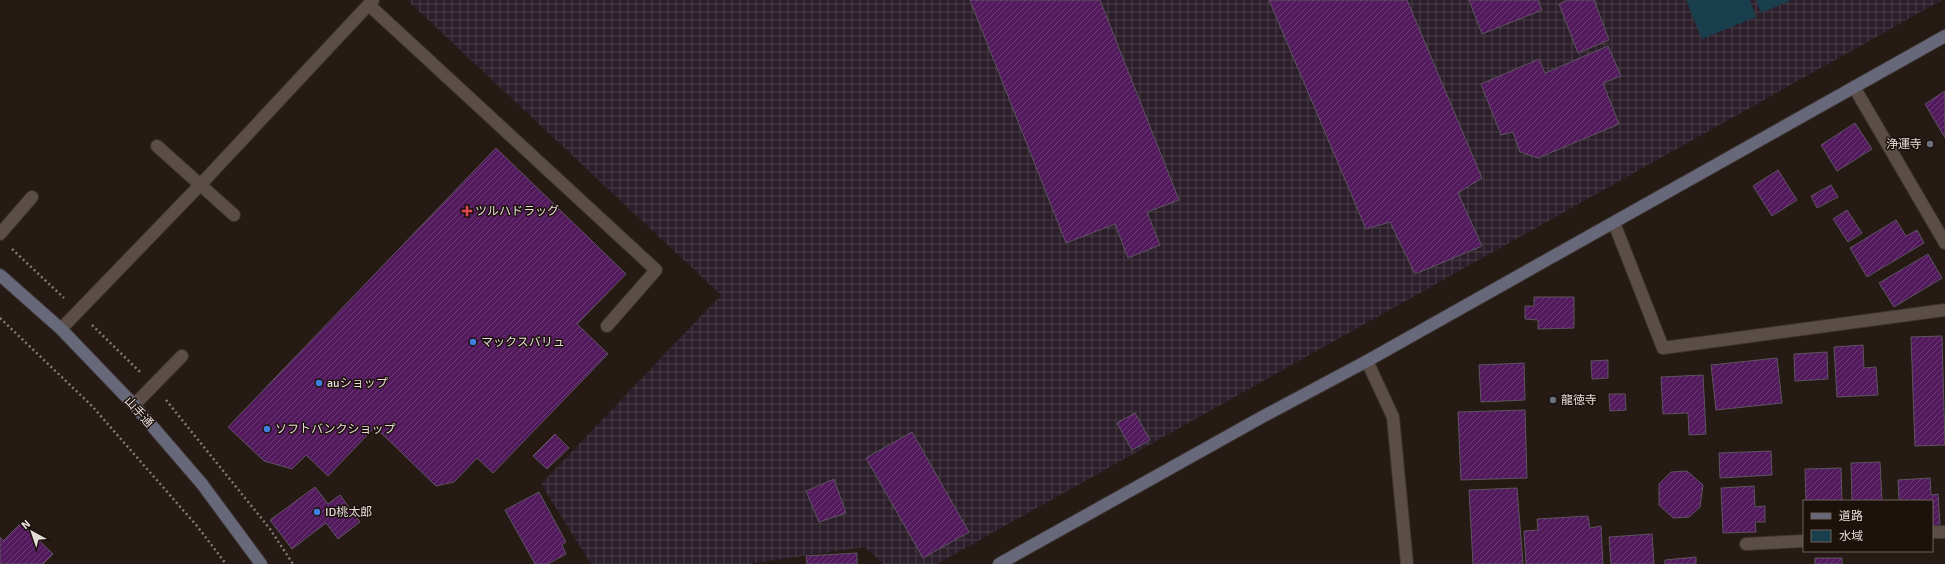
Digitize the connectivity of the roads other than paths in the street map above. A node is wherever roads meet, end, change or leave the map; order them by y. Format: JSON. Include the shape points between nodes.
{"nodes":[{"id":1,"x":371,"y":2,"type":"edge"},
{"id":2,"x":1945,"y":36,"type":"edge"},
{"id":3,"x":1854,"y":87,"type":"junction"},
{"id":4,"x":157,"y":146,"type":"dead end"},
{"id":5,"x":201,"y":184,"type":"junction"},
{"id":6,"x":32,"y":197,"type":"dead end"},
{"id":7,"x":234,"y":215,"type":"dead end"},
{"id":8,"x":1614,"y":223,"type":"junction"},
{"id":9,"x":0,"y":234,"type":"edge"},
{"id":10,"x":1945,"y":243,"type":"edge"},
{"id":11,"x":0,"y":276,"type":"edge"},
{"id":12,"x":1945,"y":310,"type":"edge"},
{"id":13,"x":607,"y":326,"type":"dead end"},
{"id":14,"x":61,"y":329,"type":"junction"},
{"id":15,"x":182,"y":356,"type":"dead end"},
{"id":16,"x":1367,"y":361,"type":"junction"},
{"id":17,"x":134,"y":405,"type":"junction"},
{"id":18,"x":1933,"y":532,"type":"edge"},
{"id":19,"x":1945,"y":532,"type":"edge"},
{"id":20,"x":1803,"y":541,"type":"edge"},
{"id":21,"x":1746,"y":544,"type":"dead end"},
{"id":22,"x":261,"y":564,"type":"edge"},
{"id":23,"x":999,"y":564,"type":"edge"},
{"id":24,"x":1407,"y":564,"type":"edge"}],
"edges":[{"from":1,"to":5,"type":"street"},
{"from":1,"to":13,"type":"street","via":[[656,270]]},
{"from":2,"to":3,"type":"street"},
{"from":3,"to":8,"type":"street"},
{"from":3,"to":10,"type":"street"},
{"from":4,"to":5,"type":"street"},
{"from":5,"to":7,"type":"street"},
{"from":5,"to":14,"type":"street"},
{"from":6,"to":9,"type":"street"},
{"from":8,"to":12,"type":"street","via":[[1663,348]]},
{"from":8,"to":16,"type":"street"},
{"from":11,"to":14,"type":"street","name":"山手通"},
{"from":14,"to":17,"type":"street","name":"山手通"},
{"from":15,"to":17,"type":"street"},
{"from":16,"to":23,"type":"street"},
{"from":16,"to":24,"type":"street","via":[[1393,418]]},
{"from":17,"to":22,"type":"street","name":"山手通","via":[[202,484]]},
{"from":18,"to":19,"type":"street"},
{"from":20,"to":21,"type":"street"}]}
